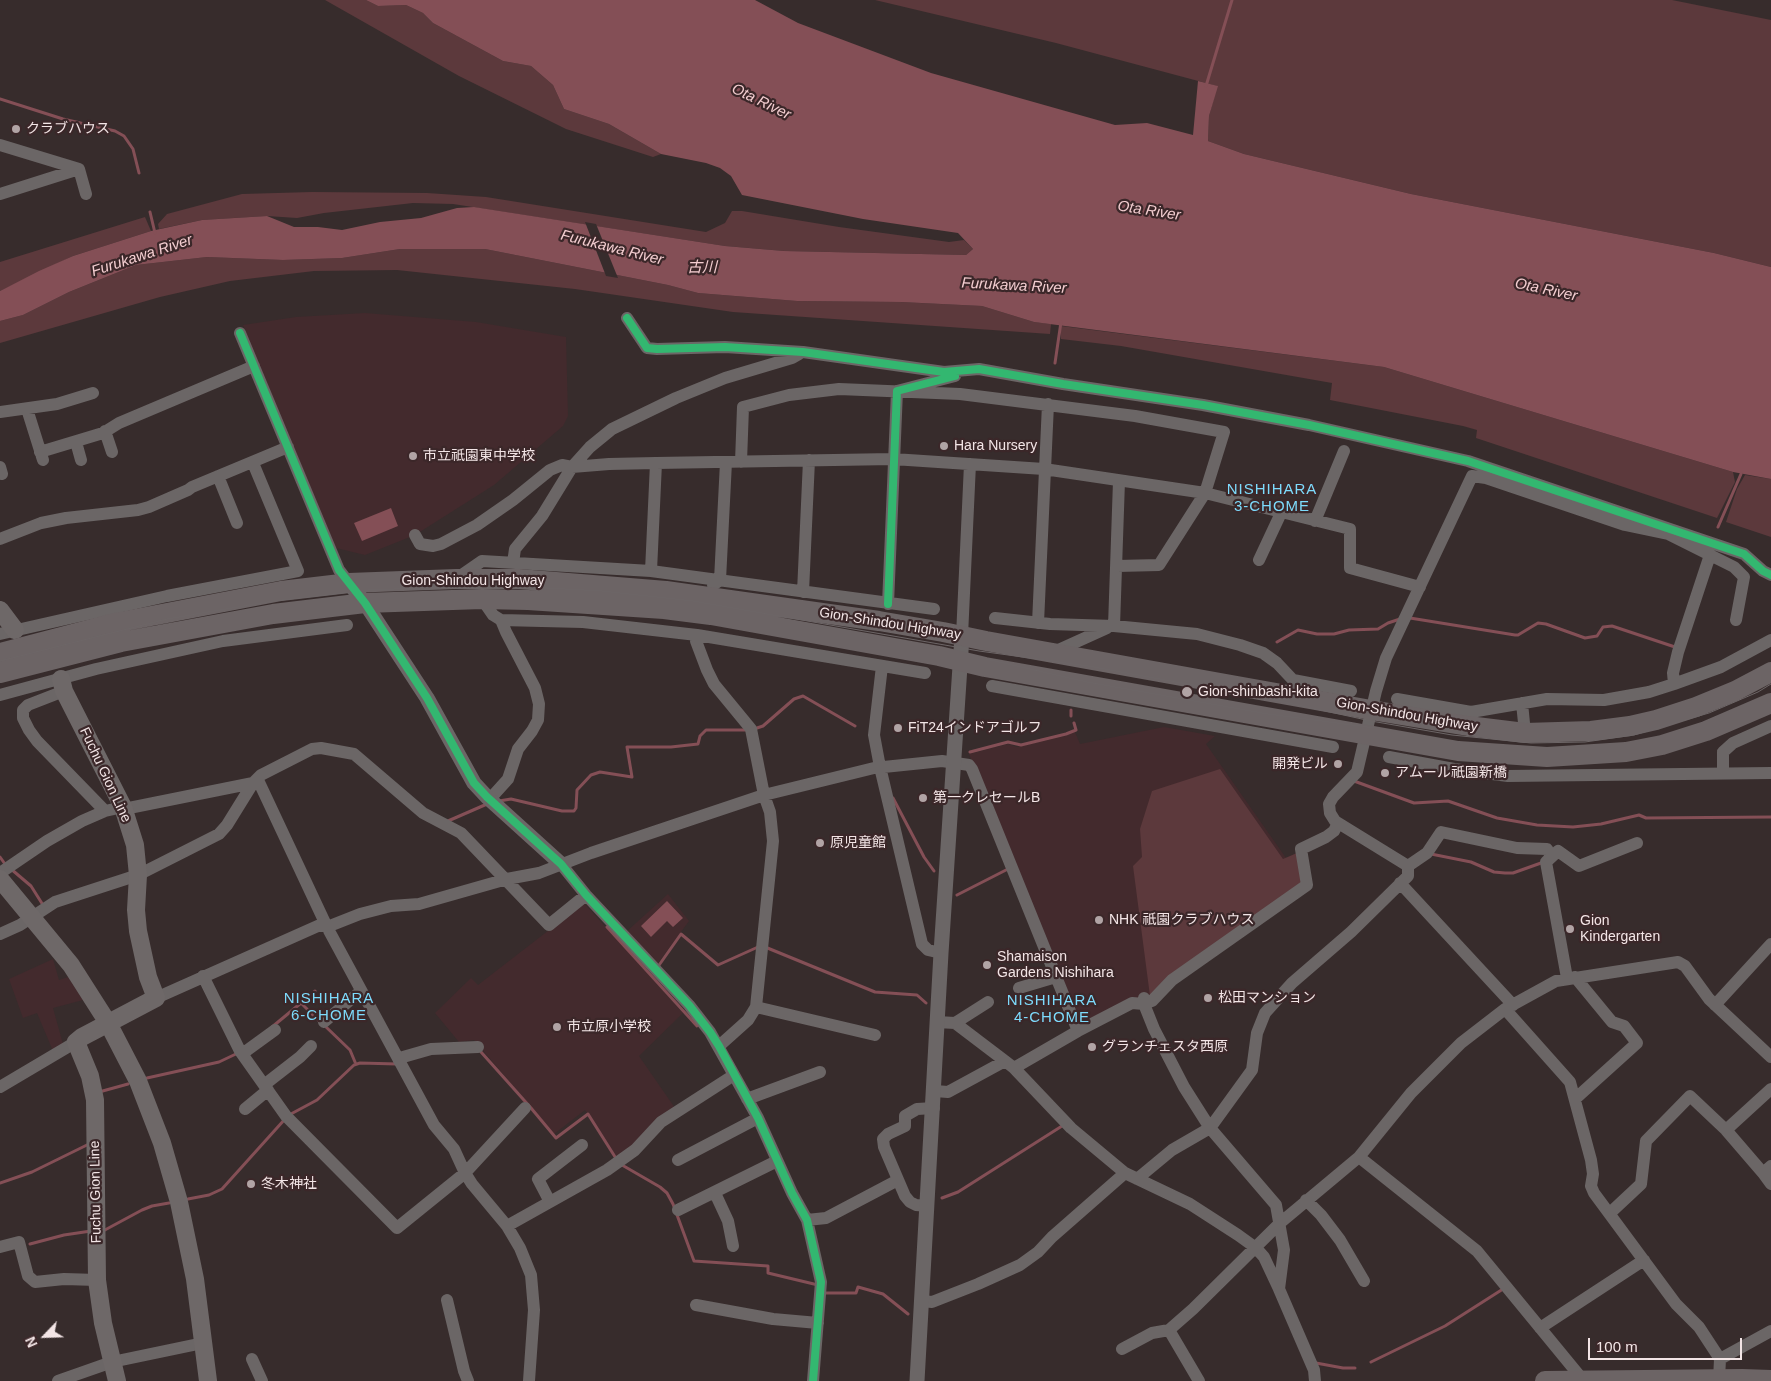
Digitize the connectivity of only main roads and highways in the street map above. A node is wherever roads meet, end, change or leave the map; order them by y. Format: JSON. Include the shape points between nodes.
{"nodes":[{"id":1,"x":0,"y":610,"type":"edge"},
{"id":2,"x":8,"y":632,"type":"edge"},
{"id":3,"x":0,"y":653,"type":"edge"},
{"id":4,"x":1771,"y":672,"type":"edge"},
{"id":5,"x":0,"y":673,"type":"edge"},
{"id":6,"x":62,"y":685,"type":"road end"},
{"id":7,"x":1771,"y":703,"type":"edge"},
{"id":8,"x":0,"y":878,"type":"edge"},
{"id":9,"x":108,"y":1023,"type":"junction"},
{"id":10,"x":1583,"y":1380,"type":"edge"},
{"id":11,"x":1719,"y":1380,"type":"edge"},
{"id":12,"x":1771,"y":1380,"type":"edge"},
{"id":13,"x":117,"y":1381,"type":"edge"},
{"id":14,"x":208,"y":1381,"type":"edge"},
{"id":15,"x":1544,"y":1381,"type":"edge"},
{"id":16,"x":1668,"y":1381,"type":"edge"}],
"edges":[{"from":1,"to":2,"type":"main road"},
{"from":3,"to":4,"type":"highway","name":"Gion-Shindou Highway","via":[[115,623],[281,591],[349,583],[519,579],[884,612],[962,636],[1052,653],[1297,689],[1371,710],[1525,733],[1591,731],[1656,720],[1735,691]]},
{"from":5,"to":7,"type":"highway","name":"Gion-Shindou Highway","via":[[121,642],[273,614],[366,603],[482,599],[664,609],[711,615],[1458,751],[1547,758],[1626,752],[1706,731]]},
{"from":6,"to":9,"type":"main road","name":"Fuchu Gion Line","via":[[123,806],[135,845],[138,931],[156,998]]},
{"from":8,"to":9,"type":"main road","via":[[71,965]]},
{"from":9,"to":13,"type":"main road","name":"Fuchu Gion Line","via":[[76,1042],[90,1076],[95,1100],[97,1280]]},
{"from":9,"to":14,"type":"main road","via":[[138,1081],[162,1143],[179,1202],[195,1278]]},
{"from":10,"to":15,"type":"highway"},
{"from":10,"to":16,"type":"highway"},
{"from":11,"to":12,"type":"highway"},
{"from":11,"to":16,"type":"highway"}]}
